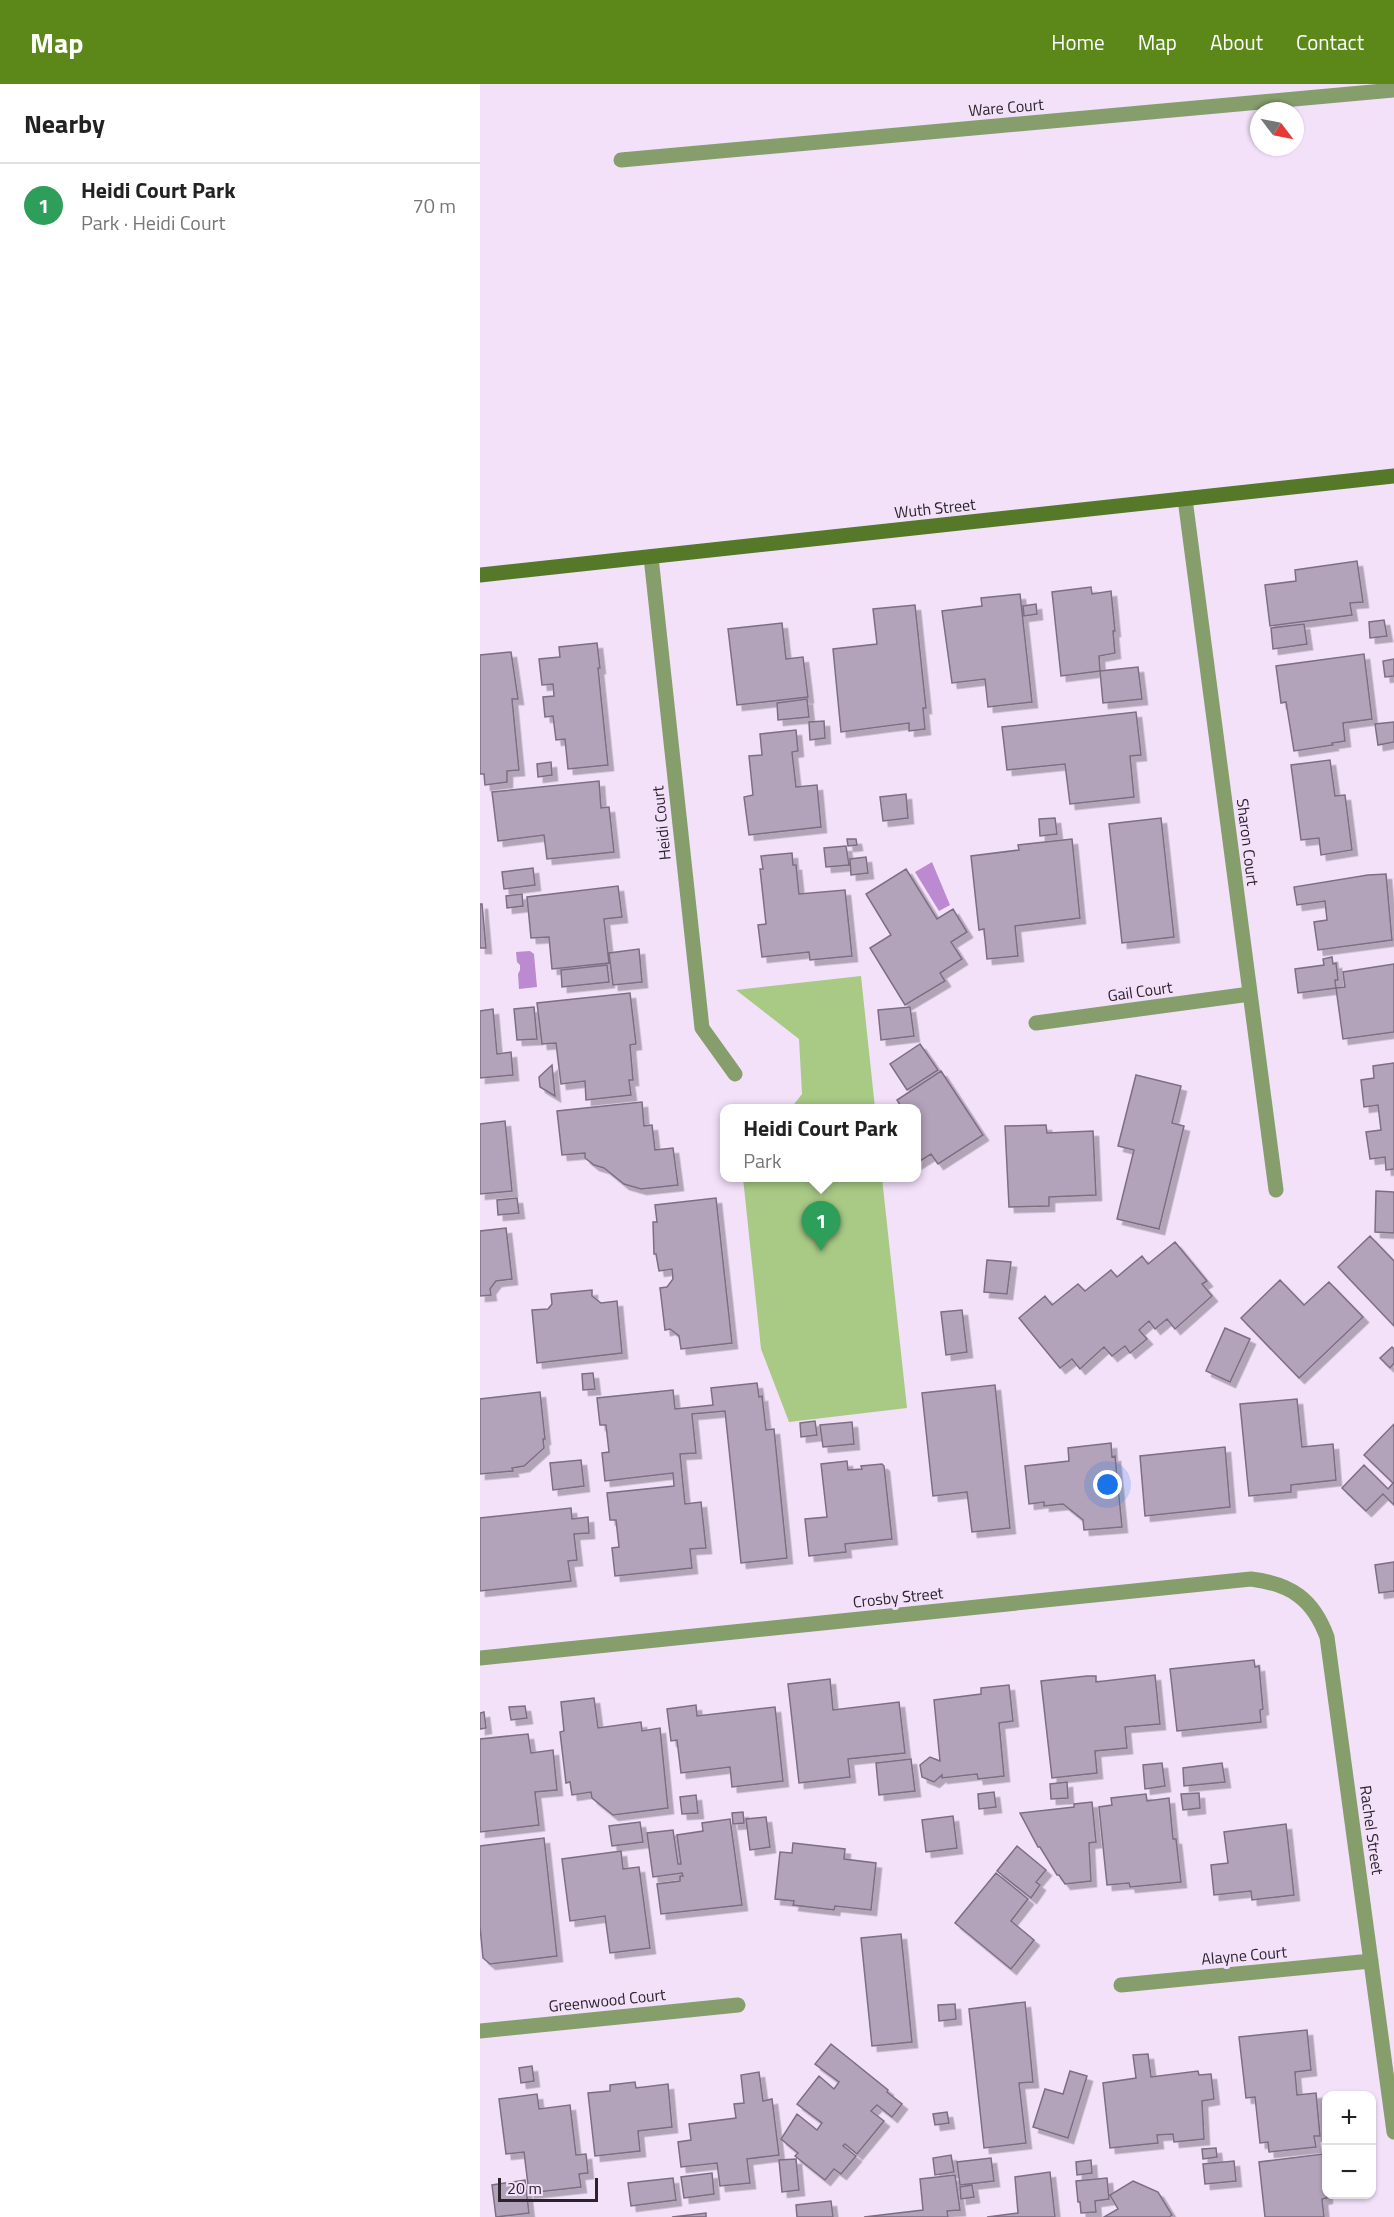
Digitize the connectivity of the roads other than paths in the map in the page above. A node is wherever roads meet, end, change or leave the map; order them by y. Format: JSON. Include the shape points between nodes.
{"nodes":[{"id":1,"x":1394,"y":90,"type":"edge"},
{"id":2,"x":621,"y":160,"type":"dead end"},
{"id":3,"x":1394,"y":476,"type":"edge"},
{"id":4,"x":1185,"y":499,"type":"junction"},
{"id":5,"x":651,"y":557,"type":"junction"},
{"id":6,"x":480,"y":575,"type":"edge"},
{"id":7,"x":1250,"y":993,"type":"junction"},
{"id":8,"x":1036,"y":1023,"type":"dead end"},
{"id":9,"x":735,"y":1074,"type":"dead end"},
{"id":10,"x":1276,"y":1190,"type":"dead end"},
{"id":11,"x":1312,"y":1608,"type":"joint"},
{"id":12,"x":480,"y":1658,"type":"edge"},
{"id":13,"x":1371,"y":1962,"type":"junction"},
{"id":14,"x":1121,"y":1985,"type":"dead end"},
{"id":15,"x":738,"y":2005,"type":"dead end"},
{"id":16,"x":480,"y":2031,"type":"edge"},
{"id":17,"x":1394,"y":2132,"type":"edge"}],
"edges":[{"from":1,"to":2,"type":"street","name":"Ware Court"},
{"from":3,"to":4,"type":"street","name":"Wuth Street"},
{"from":4,"to":5,"type":"street","name":"Wuth Street"},
{"from":4,"to":7,"type":"street","name":"Sharon Court"},
{"from":5,"to":6,"type":"street","name":"Wuth Street"},
{"from":5,"to":9,"type":"street","name":"Heidi Court","via":[[702,1028]]},
{"from":7,"to":8,"type":"street","name":"Gail Court"},
{"from":7,"to":10,"type":"street","name":"Sharon Court"},
{"from":11,"to":12,"type":"street","name":"Crosby Street","via":[[1285,1587],[1251,1579]]},
{"from":11,"to":13,"type":"street","name":"Rachel Street","via":[[1328,1637]]},
{"from":13,"to":14,"type":"street","name":"Alayne Court"},
{"from":13,"to":17,"type":"street","name":"Rachel Street"},
{"from":15,"to":16,"type":"street","name":"Greenwood Court"}]}
